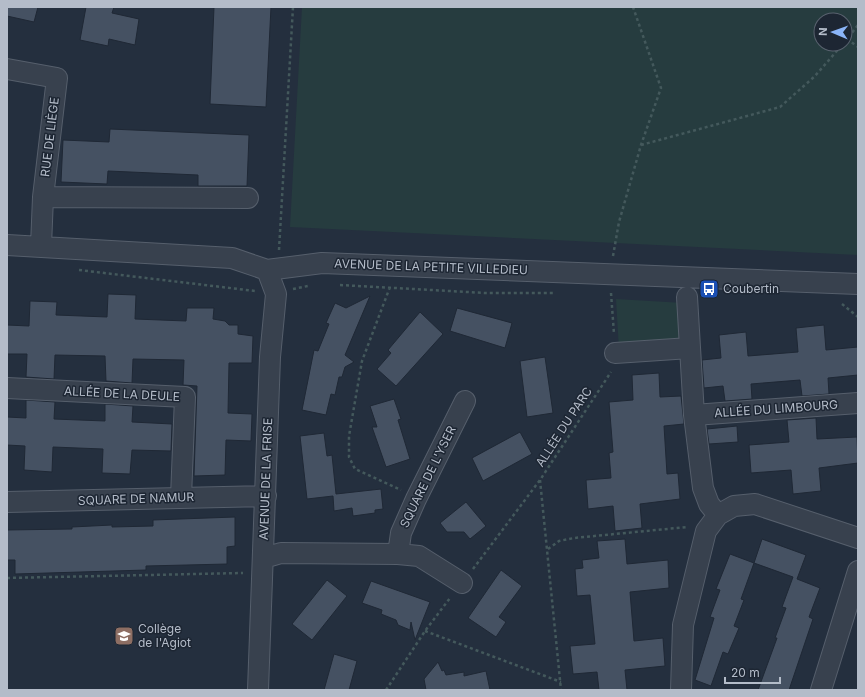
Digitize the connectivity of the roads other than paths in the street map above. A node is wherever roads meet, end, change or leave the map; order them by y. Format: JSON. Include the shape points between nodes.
{"nodes":[{"id":1,"x":7,"y":69,"type":"edge"},
{"id":2,"x":43,"y":197,"type":"junction"},
{"id":3,"x":248,"y":198,"type":"dead end"},
{"id":4,"x":7,"y":245,"type":"edge"},
{"id":5,"x":41,"y":246,"type":"junction"},
{"id":6,"x":273,"y":269,"type":"junction"},
{"id":7,"x":858,"y":284,"type":"edge"},
{"id":8,"x":687,"y":297,"type":"dead end"},
{"id":9,"x":690,"y":348,"type":"junction"},
{"id":10,"x":615,"y":354,"type":"road end"},
{"id":11,"x":7,"y":388,"type":"edge"},
{"id":12,"x":465,"y":401,"type":"dead end"},
{"id":13,"x":858,"y":403,"type":"edge"},
{"id":14,"x":694,"y":415,"type":"junction"},
{"id":15,"x":266,"y":496,"type":"junction"},
{"id":16,"x":182,"y":497,"type":"junction"},
{"id":17,"x":7,"y":502,"type":"edge"},
{"id":18,"x":718,"y":515,"type":"junction"},
{"id":19,"x":858,"y":538,"type":"edge"},
{"id":20,"x":398,"y":554,"type":"junction"},
{"id":21,"x":263,"y":566,"type":"junction"},
{"id":22,"x":858,"y":571,"type":"edge"},
{"id":23,"x":462,"y":583,"type":"dead end"},
{"id":24,"x":258,"y":690,"type":"edge"},
{"id":25,"x":681,"y":690,"type":"edge"},
{"id":26,"x":821,"y":690,"type":"edge"}],
"edges":[{"from":1,"to":2,"type":"street","name":"RUE DE LIÈGE","via":[[57,78]]},
{"from":2,"to":3,"type":"street"},
{"from":2,"to":5,"type":"street","name":"RUE DE LIÈGE"},
{"from":4,"to":5,"type":"street","name":"AVENUE DE LA PETITE VILLEDIEU"},
{"from":5,"to":6,"type":"street","name":"AVENUE DE LA PETITE VILLEDIEU","via":[[232,258]]},
{"from":6,"to":7,"type":"street","name":"AVENUE DE LA PETITE VILLEDIEU","via":[[322,263]]},
{"from":6,"to":15,"type":"street","name":"AVENUE DE LA FRISE","via":[[276,294],[270,357]]},
{"from":8,"to":9,"type":"street"},
{"from":9,"to":10,"type":"street"},
{"from":9,"to":14,"type":"street"},
{"from":11,"to":16,"type":"street","name":"ALLÉE DE LA DEULE","via":[[185,397]]},
{"from":12,"to":20,"type":"street","name":"SQUARE DE L'YSER","via":[[416,498],[401,533]]},
{"from":13,"to":14,"type":"street","name":"ALLÉE DU LIMBOURG"},
{"from":14,"to":18,"type":"street","via":[[702,488],[709,504]]},
{"from":15,"to":16,"type":"street","name":"SQUARE DE NAMUR"},
{"from":15,"to":21,"type":"street","name":"AVENUE DE LA FRISE"},
{"from":16,"to":17,"type":"street","name":"SQUARE DE NAMUR"},
{"from":18,"to":19,"type":"street","via":[[734,506],[755,504]]},
{"from":18,"to":25,"type":"street","via":[[706,531],[683,625]]},
{"from":20,"to":21,"type":"street","via":[[281,553]]},
{"from":20,"to":23,"type":"street","via":[[419,556]]},
{"from":21,"to":24,"type":"street","name":"AVENUE DE LA FRISE"},
{"from":22,"to":26,"type":"street"}]}
